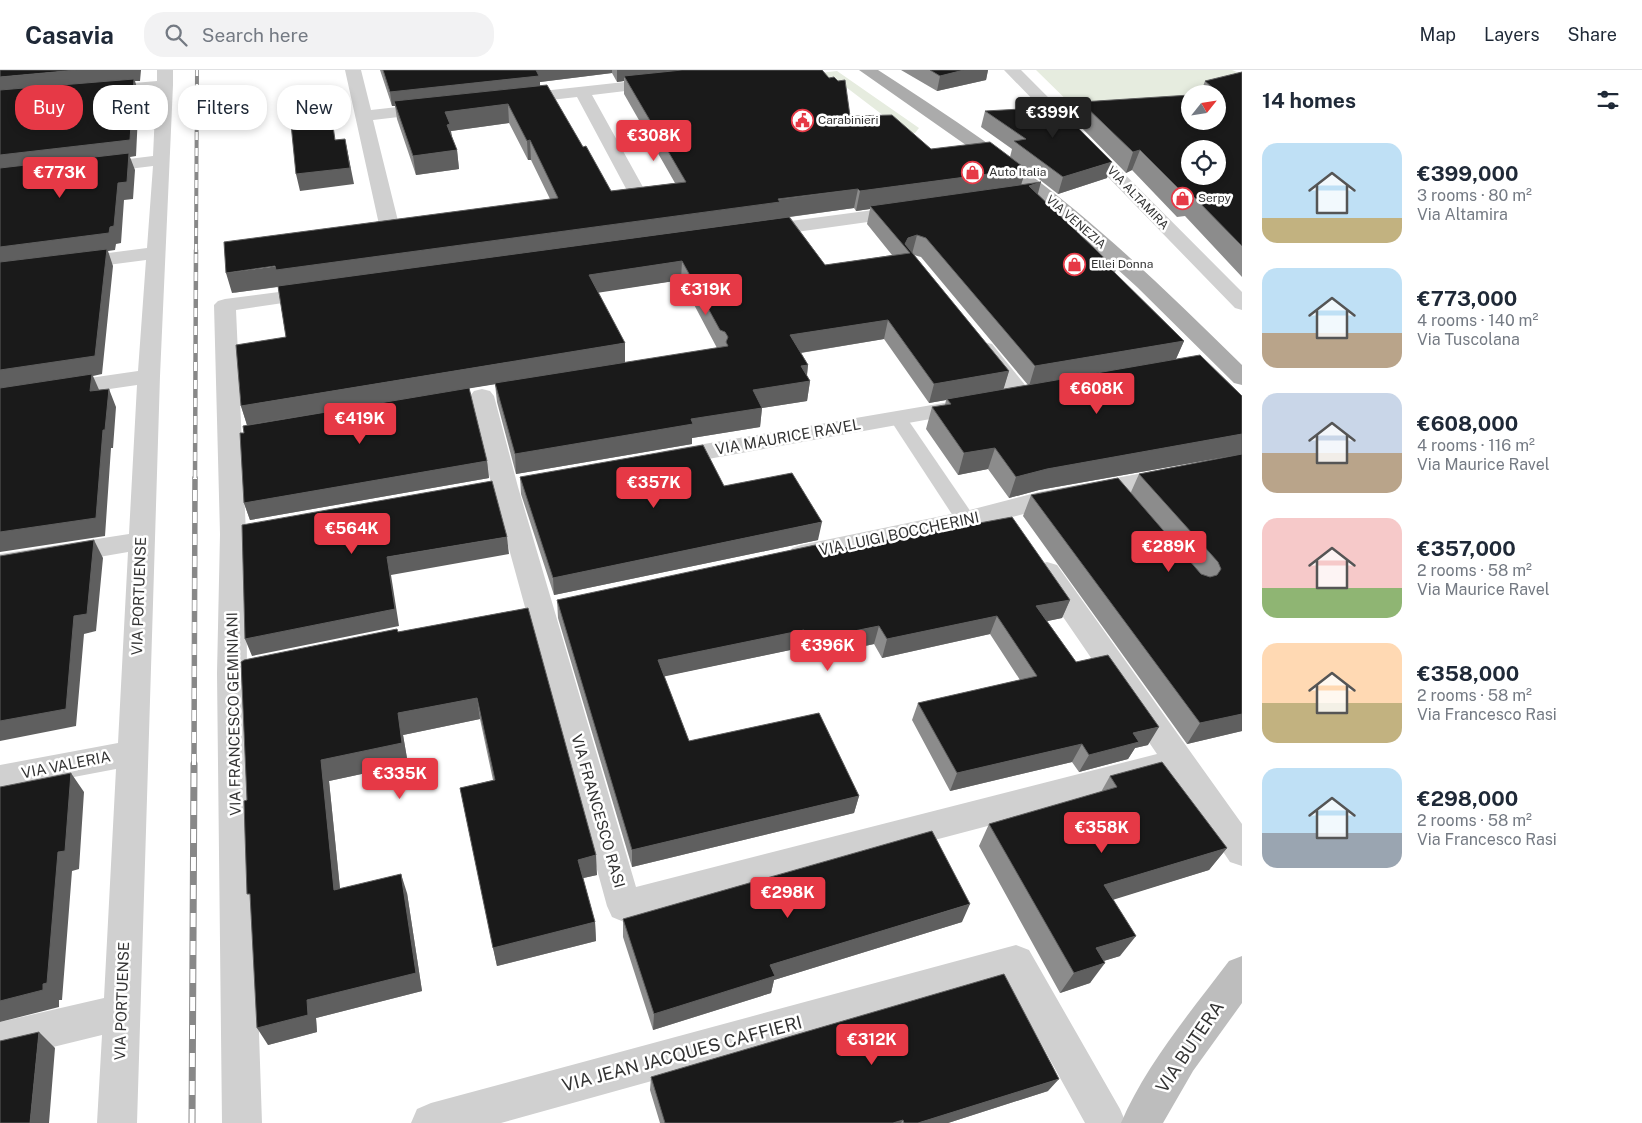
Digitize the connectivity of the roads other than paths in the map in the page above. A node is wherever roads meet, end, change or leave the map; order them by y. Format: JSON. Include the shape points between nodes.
{"nodes":[{"id":1,"x":353,"y":70,"type":"edge"},
{"id":2,"x":867,"y":70,"type":"edge"},
{"id":3,"x":1012,"y":70,"type":"edge"},
{"id":4,"x":165,"y":77,"type":"edge"},
{"id":5,"x":678,"y":81,"type":"edge"},
{"id":6,"x":87,"y":92,"type":"edge"},
{"id":7,"x":582,"y":92,"type":"junction"},
{"id":8,"x":496,"y":101,"type":"edge"},
{"id":9,"x":449,"y":106,"type":"edge"},
{"id":10,"x":363,"y":116,"type":"junction"},
{"id":11,"x":162,"y":160,"type":"junction"},
{"id":12,"x":76,"y":170,"type":"edge"},
{"id":13,"x":1042,"y":192,"type":"junction"},
{"id":14,"x":1012,"y":197,"type":"edge"},
{"id":15,"x":640,"y":198,"type":"edge"},
{"id":16,"x":924,"y":209,"type":"edge"},
{"id":17,"x":390,"y":229,"type":"edge"},
{"id":18,"x":747,"y":233,"type":"edge"},
{"id":19,"x":156,"y":253,"type":"junction"},
{"id":20,"x":0,"y":273,"type":"edge"},
{"id":21,"x":334,"y":290,"type":"edge"},
{"id":22,"x":1242,"y":304,"type":"edge"},
{"id":23,"x":974,"y":337,"type":"edge"},
{"id":24,"x":1224,"y":361,"type":"junction"},
{"id":25,"x":1195,"y":366,"type":"edge"},
{"id":26,"x":149,"y":376,"type":"junction"},
{"id":27,"x":1242,"y":378,"type":"edge"},
{"id":28,"x":482,"y":396,"type":"dead end"},
{"id":29,"x":0,"y":398,"type":"edge"},
{"id":30,"x":898,"y":418,"type":"junction"},
{"id":31,"x":643,"y":462,"type":"edge"},
{"id":32,"x":1242,"y":463,"type":"edge"},
{"id":33,"x":1004,"y":512,"type":"junction"},
{"id":34,"x":966,"y":520,"type":"junction"},
{"id":35,"x":141,"y":541,"type":"junction"},
{"id":36,"x":773,"y":561,"type":"edge"},
{"id":37,"x":0,"y":564,"type":"edge"},
{"id":38,"x":261,"y":667,"type":"edge"},
{"id":39,"x":232,"y":673,"type":"junction"},
{"id":40,"x":132,"y":752,"type":"junction"},
{"id":41,"x":1179,"y":762,"type":"junction"},
{"id":42,"x":0,"y":778,"type":"edge"},
{"id":43,"x":1242,"y":851,"type":"edge"},
{"id":44,"x":1242,"y":973,"type":"edge"},
{"id":45,"x":122,"y":1012,"type":"junction"},
{"id":46,"x":0,"y":1041,"type":"edge"},
{"id":47,"x":117,"y":1123,"type":"edge"},
{"id":48,"x":242,"y":1123,"type":"edge"},
{"id":49,"x":431,"y":1123,"type":"edge"},
{"id":50,"x":1106,"y":1123,"type":"edge"},
{"id":51,"x":1141,"y":1123,"type":"edge"}],
"edges":[{"from":1,"to":10,"type":"street"},
{"from":2,"to":13,"type":"main road","name":"VIA VENEZIA","via":[[955,127]]},
{"from":3,"to":22,"type":"street","name":"VIA ALTAMIRA"},
{"from":4,"to":6,"type":"street"},
{"from":4,"to":11,"type":"street","name":"VIA PORTUENSE"},
{"from":5,"to":7,"type":"street"},
{"from":7,"to":8,"type":"street"},
{"from":7,"to":15,"type":"street"},
{"from":9,"to":10,"type":"street"},
{"from":10,"to":17,"type":"street"},
{"from":11,"to":12,"type":"street"},
{"from":11,"to":19,"type":"street","name":"VIA PORTUENSE"},
{"from":13,"to":14,"type":"street"},
{"from":13,"to":24,"type":"main road","name":"VIA VENEZIA","via":[[1153,289]]},
{"from":16,"to":18,"type":"street"},
{"from":19,"to":20,"type":"street"},
{"from":19,"to":26,"type":"street","name":"VIA PORTUENSE"},
{"from":21,"to":39,"type":"street","name":"VIA FRANCESCO GEMINIANI","via":[[225,306],[238,437],[243,532]]},
{"from":23,"to":30,"type":"street","name":"VIA MAURICE RAVEL","via":[[1032,395]]},
{"from":24,"to":25,"type":"street"},
{"from":24,"to":27,"type":"main road","name":"VIA VENEZIA"},
{"from":26,"to":29,"type":"street"},
{"from":26,"to":35,"type":"street","name":"VIA PORTUENSE"},
{"from":28,"to":41,"type":"street","name":"VIA FRANCESCO RASI","via":[[538,611],[624,906]]},
{"from":30,"to":31,"type":"street","name":"VIA MAURICE RAVEL"},
{"from":30,"to":34,"type":"lane"},
{"from":32,"to":33,"type":"street","name":"VIA LUIGI BOCCHERINI","via":[[1117,495],[1039,501]]},
{"from":33,"to":34,"type":"street","name":"VIA LUIGI BOCCHERINI"},
{"from":33,"to":41,"type":"street"},
{"from":34,"to":36,"type":"street","name":"VIA LUIGI BOCCHERINI"},
{"from":35,"to":37,"type":"street"},
{"from":35,"to":40,"type":"street","name":"VIA PORTUENSE"},
{"from":38,"to":39,"type":"street"},
{"from":39,"to":48,"type":"street","name":"VIA FRANCESCO GEMINIANI"},
{"from":40,"to":42,"type":"street","name":"VIA VALERIA"},
{"from":40,"to":45,"type":"street","name":"VIA PORTUENSE"},
{"from":41,"to":43,"type":"street"},
{"from":44,"to":51,"type":"street","name":"VIA BUTERA","via":[[1180,1058]]},
{"from":45,"to":46,"type":"street"},
{"from":45,"to":47,"type":"street","name":"VIA PORTUENSE"},
{"from":49,"to":50,"type":"street","name":"VIA JEAN JACQUES CAFFIERI","via":[[1016,962]]}]}
